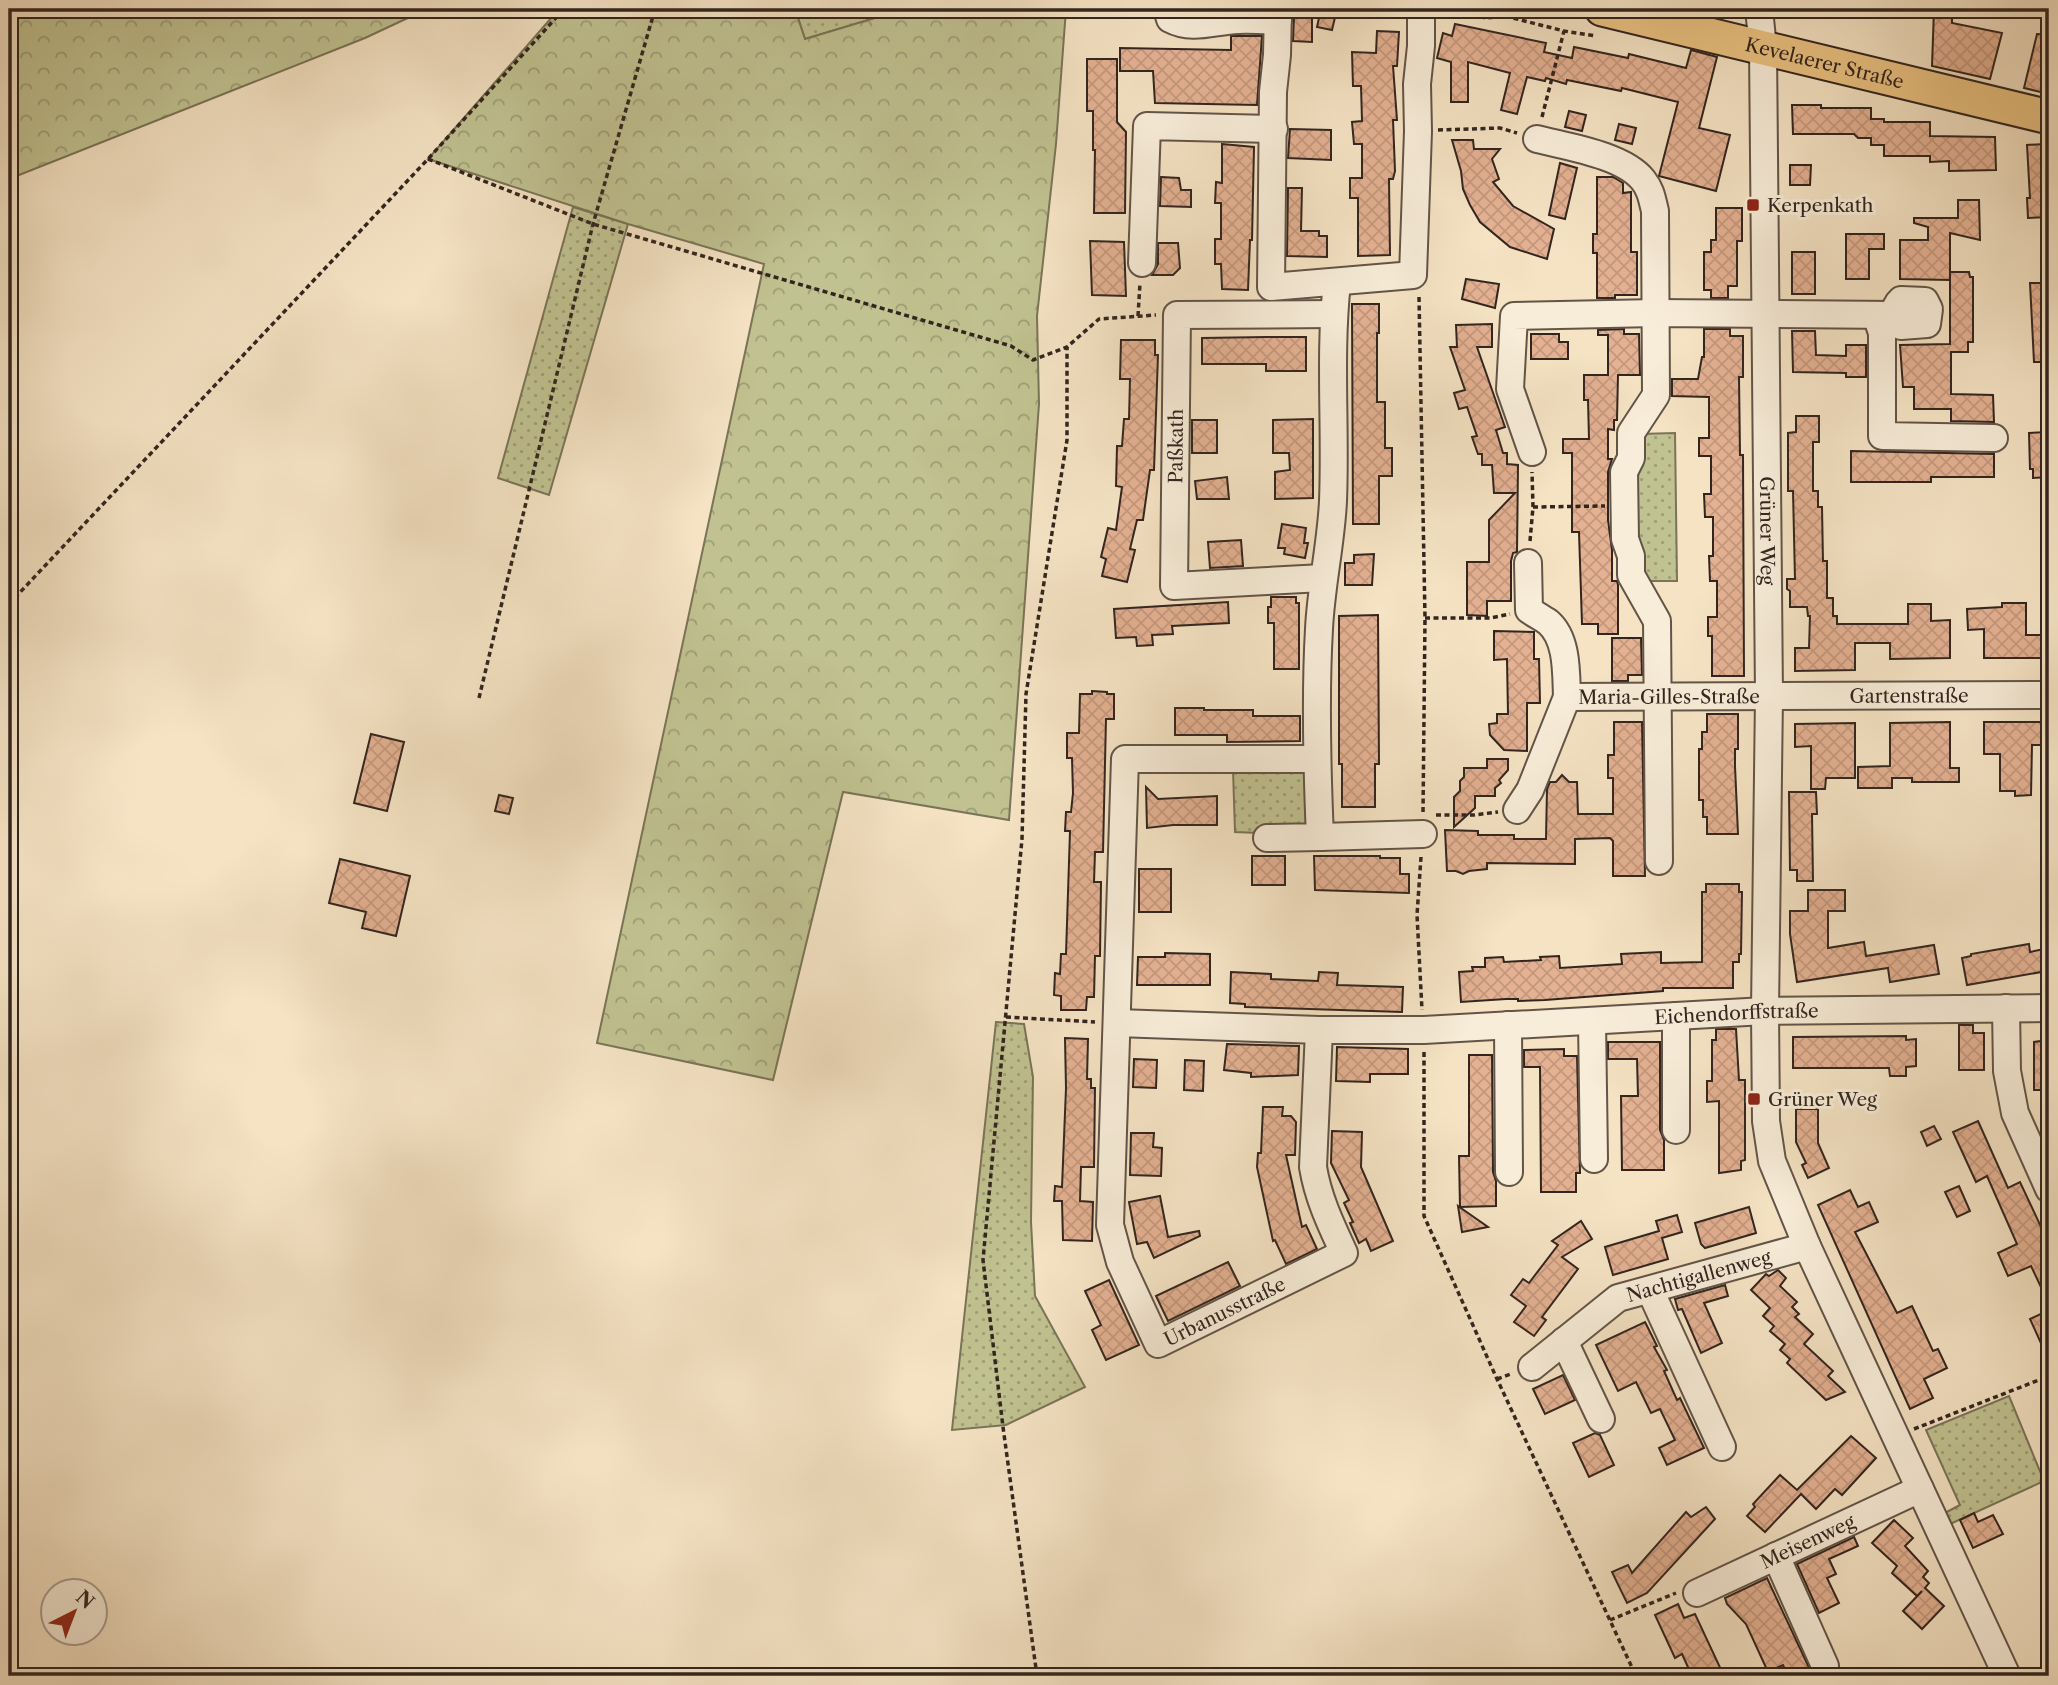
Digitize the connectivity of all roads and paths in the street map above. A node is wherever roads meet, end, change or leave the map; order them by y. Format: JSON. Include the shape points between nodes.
{"nodes":[{"id":1,"x":564,"y":9,"type":"edge"},
{"id":2,"x":655,"y":9,"type":"edge"},
{"id":3,"x":1167,"y":9,"type":"edge"},
{"id":4,"x":1420,"y":9,"type":"edge"},
{"id":5,"x":1447,"y":9,"type":"edge"},
{"id":6,"x":1759,"y":9,"type":"edge"},
{"id":7,"x":1278,"y":14,"type":"edge"},
{"id":8,"x":1603,"y":22,"type":"edge"},
{"id":9,"x":1564,"y":31,"type":"junction"},
{"id":10,"x":1763,"y":48,"type":"junction"},
{"id":11,"x":2049,"y":117,"type":"edge"},
{"id":12,"x":1274,"y":129,"type":"junction"},
{"id":13,"x":1418,"y":131,"type":"junction"},
{"id":14,"x":1537,"y":139,"type":"junction"},
{"id":15,"x":428,"y":159,"type":"junction"},
{"id":16,"x":593,"y":224,"type":"junction"},
{"id":17,"x":1142,"y":263,"type":"joint"},
{"id":18,"x":1413,"y":275,"type":"junction"},
{"id":19,"x":1337,"y":282,"type":"junction"},
{"id":20,"x":1656,"y":313,"type":"junction"},
{"id":21,"x":1334,"y":314,"type":"junction"},
{"id":22,"x":1766,"y":314,"type":"junction"},
{"id":23,"x":1067,"y":347,"type":"junction"},
{"id":24,"x":1994,"y":438,"type":"dead end"},
{"id":25,"x":1532,"y":452,"type":"joint"},
{"id":26,"x":1625,"y":506,"type":"junction"},
{"id":27,"x":1533,"y":507,"type":"junction"},
{"id":28,"x":1528,"y":563,"type":"joint"},
{"id":29,"x":1323,"y":578,"type":"junction"},
{"id":30,"x":9,"y":604,"type":"edge"},
{"id":31,"x":1529,"y":610,"type":"junction"},
{"id":32,"x":1425,"y":618,"type":"junction"},
{"id":33,"x":2049,"y":695,"type":"edge"},
{"id":34,"x":1769,"y":696,"type":"junction"},
{"id":35,"x":1567,"y":697,"type":"junction"},
{"id":36,"x":1657,"y":697,"type":"junction"},
{"id":37,"x":479,"y":698,"type":"dead end"},
{"id":38,"x":1317,"y":759,"type":"junction"},
{"id":39,"x":1517,"y":810,"type":"joint"},
{"id":40,"x":1429,"y":824,"type":"junction"},
{"id":41,"x":1320,"y":837,"type":"junction"},
{"id":42,"x":1267,"y":838,"type":"dead end"},
{"id":43,"x":1659,"y":861,"type":"dead end"},
{"id":44,"x":2006,"y":1008,"type":"junction"},
{"id":45,"x":2049,"y":1008,"type":"edge"},
{"id":46,"x":1765,"y":1011,"type":"junction"},
{"id":47,"x":1676,"y":1016,"type":"junction"},
{"id":48,"x":1006,"y":1017,"type":"junction"},
{"id":49,"x":1592,"y":1021,"type":"junction"},
{"id":50,"x":1117,"y":1023,"type":"junction"},
{"id":51,"x":1508,"y":1025,"type":"junction"},
{"id":52,"x":1319,"y":1030,"type":"junction"},
{"id":53,"x":1424,"y":1030,"type":"junction"},
{"id":54,"x":1676,"y":1130,"type":"dead end"},
{"id":55,"x":1594,"y":1159,"type":"dead end"},
{"id":56,"x":1509,"y":1172,"type":"dead end"},
{"id":57,"x":2049,"y":1189,"type":"edge"},
{"id":58,"x":1807,"y":1246,"type":"junction"},
{"id":59,"x":1650,"y":1290,"type":"junction"},
{"id":60,"x":1564,"y":1341,"type":"junction"},
{"id":61,"x":1532,"y":1367,"type":"dead end"},
{"id":62,"x":2049,"y":1376,"type":"edge"},
{"id":63,"x":1601,"y":1419,"type":"dead end"},
{"id":64,"x":1896,"y":1437,"type":"junction"},
{"id":65,"x":1723,"y":1447,"type":"dead end"},
{"id":66,"x":1920,"y":1489,"type":"junction"},
{"id":67,"x":1776,"y":1556,"type":"junction"},
{"id":68,"x":1697,"y":1593,"type":"joint"},
{"id":69,"x":1610,"y":1620,"type":"junction"},
{"id":70,"x":1825,"y":1667,"type":"dead end"},
{"id":71,"x":1037,"y":1676,"type":"edge"},
{"id":72,"x":1636,"y":1676,"type":"edge"},
{"id":73,"x":2007,"y":1676,"type":"edge"}],
"edges":[{"from":1,"to":15,"type":"path"},
{"from":2,"to":16,"type":"path"},
{"from":3,"to":7,"type":"street","via":[[1170,19],[1196,26]]},
{"from":4,"to":13,"type":"street"},
{"from":5,"to":9,"type":"path","via":[[1486,18],[1505,16]]},
{"from":6,"to":10,"type":"street","name":"Grüner Weg"},
{"from":7,"to":12,"type":"street"},
{"from":8,"to":9,"type":"path","via":[[1587,36]]},
{"from":8,"to":10,"type":"main road","name":"Kevelaerer Straße"},
{"from":9,"to":14,"type":"path"},
{"from":10,"to":11,"type":"main road","name":"Kevelaerer Straße"},
{"from":10,"to":22,"type":"street","name":"Grüner Weg"},
{"from":12,"to":17,"type":"street","via":[[1147,126]]},
{"from":12,"to":19,"type":"street","via":[[1271,287]]},
{"from":13,"to":14,"type":"path","via":[[1500,128]]},
{"from":13,"to":18,"type":"street"},
{"from":14,"to":20,"type":"street","via":[[1616,160],[1642,178],[1655,211]]},
{"from":15,"to":16,"type":"path"},
{"from":15,"to":30,"type":"path"},
{"from":16,"to":23,"type":"path","via":[[1011,346],[1033,360]]},
{"from":16,"to":37,"type":"path"},
{"from":17,"to":23,"type":"path","via":[[1138,316],[1099,319]]},
{"from":18,"to":19,"type":"street"},
{"from":18,"to":32,"type":"path","via":[[1419,291]]},
{"from":19,"to":21,"type":"street"},
{"from":20,"to":22,"type":"street"},
{"from":20,"to":25,"type":"street","via":[[1514,316],[1510,389]]},
{"from":20,"to":26,"type":"street","via":[[1656,395],[1631,433],[1631,458],[1624,472]]},
{"from":21,"to":29,"type":"street","via":[[1333,503]]},
{"from":21,"to":29,"type":"street","name":"Paßkath","via":[[1177,315],[1174,586]]},
{"from":22,"to":24,"type":"street","via":[[1886,315],[1882,436]]},
{"from":22,"to":34,"type":"street","name":"Grüner Weg"},
{"from":23,"to":48,"type":"path","via":[[1068,440],[1026,694],[1022,839]]},
{"from":25,"to":27,"type":"path"},
{"from":26,"to":27,"type":"path"},
{"from":26,"to":36,"type":"street","via":[[1631,575],[1657,621]]},
{"from":27,"to":28,"type":"path"},
{"from":28,"to":31,"type":"street"},
{"from":29,"to":38,"type":"street"},
{"from":31,"to":32,"type":"path","via":[[1490,618]]},
{"from":31,"to":35,"type":"street","name":"Maria-Gilles-Straße","via":[[1550,624],[1559,637]]},
{"from":32,"to":40,"type":"path"},
{"from":33,"to":34,"type":"street","name":"Gartenstraße"},
{"from":34,"to":36,"type":"street","name":"Maria-Gilles-Straße"},
{"from":34,"to":46,"type":"street","name":"Grüner Weg"},
{"from":35,"to":36,"type":"street","name":"Maria-Gilles-Straße"},
{"from":35,"to":39,"type":"street","name":"Maria-Gilles-Straße","via":[[1530,790]]},
{"from":36,"to":43,"type":"street"},
{"from":38,"to":41,"type":"street"},
{"from":38,"to":50,"type":"street","name":"Urbanusstraße","via":[[1125,759]]},
{"from":39,"to":40,"type":"path"},
{"from":40,"to":41,"type":"street"},
{"from":40,"to":53,"type":"path","via":[[1417,915]]},
{"from":41,"to":42,"type":"street"},
{"from":44,"to":45,"type":"street","name":"Eichendorffstraße"},
{"from":44,"to":46,"type":"street","name":"Eichendorffstraße"},
{"from":44,"to":57,"type":"street","via":[[2007,1071],[2015,1113]]},
{"from":46,"to":47,"type":"street","name":"Eichendorffstraße"},
{"from":46,"to":58,"type":"street","name":"Grüner Weg","via":[[1766,1121],[1772,1161]]},
{"from":47,"to":49,"type":"street","name":"Eichendorffstraße"},
{"from":47,"to":54,"type":"street"},
{"from":48,"to":50,"type":"path"},
{"from":48,"to":71,"type":"path","via":[[983,1260]]},
{"from":49,"to":51,"type":"street","name":"Eichendorffstraße"},
{"from":49,"to":55,"type":"street"},
{"from":50,"to":52,"type":"street"},
{"from":50,"to":52,"type":"street","name":"Urbanusstraße","via":[[1111,1225],[1121,1262],[1158,1344],[1344,1253],[1323,1208],[1313,1167]]},
{"from":51,"to":53,"type":"street","name":"Eichendorffstraße"},
{"from":51,"to":56,"type":"street"},
{"from":52,"to":53,"type":"street"},
{"from":53,"to":69,"type":"path","via":[[1424,1216]]},
{"from":58,"to":59,"type":"street","name":"Nachtigallenweg"},
{"from":58,"to":64,"type":"street","name":"Grüner Weg"},
{"from":59,"to":60,"type":"street","name":"Nachtigallenweg","via":[[1618,1298]]},
{"from":59,"to":65,"type":"street"},
{"from":60,"to":61,"type":"street","name":"Nachtigallenweg"},
{"from":60,"to":63,"type":"street"},
{"from":62,"to":64,"type":"path"},
{"from":64,"to":66,"type":"street","name":"Grüner Weg"},
{"from":66,"to":67,"type":"street","name":"Meisenweg"},
{"from":66,"to":73,"type":"street","name":"Grüner Weg"},
{"from":67,"to":68,"type":"street","name":"Meisenweg"},
{"from":67,"to":70,"type":"street"},
{"from":68,"to":69,"type":"path","via":[[1689,1588]]},
{"from":69,"to":72,"type":"path"}]}
